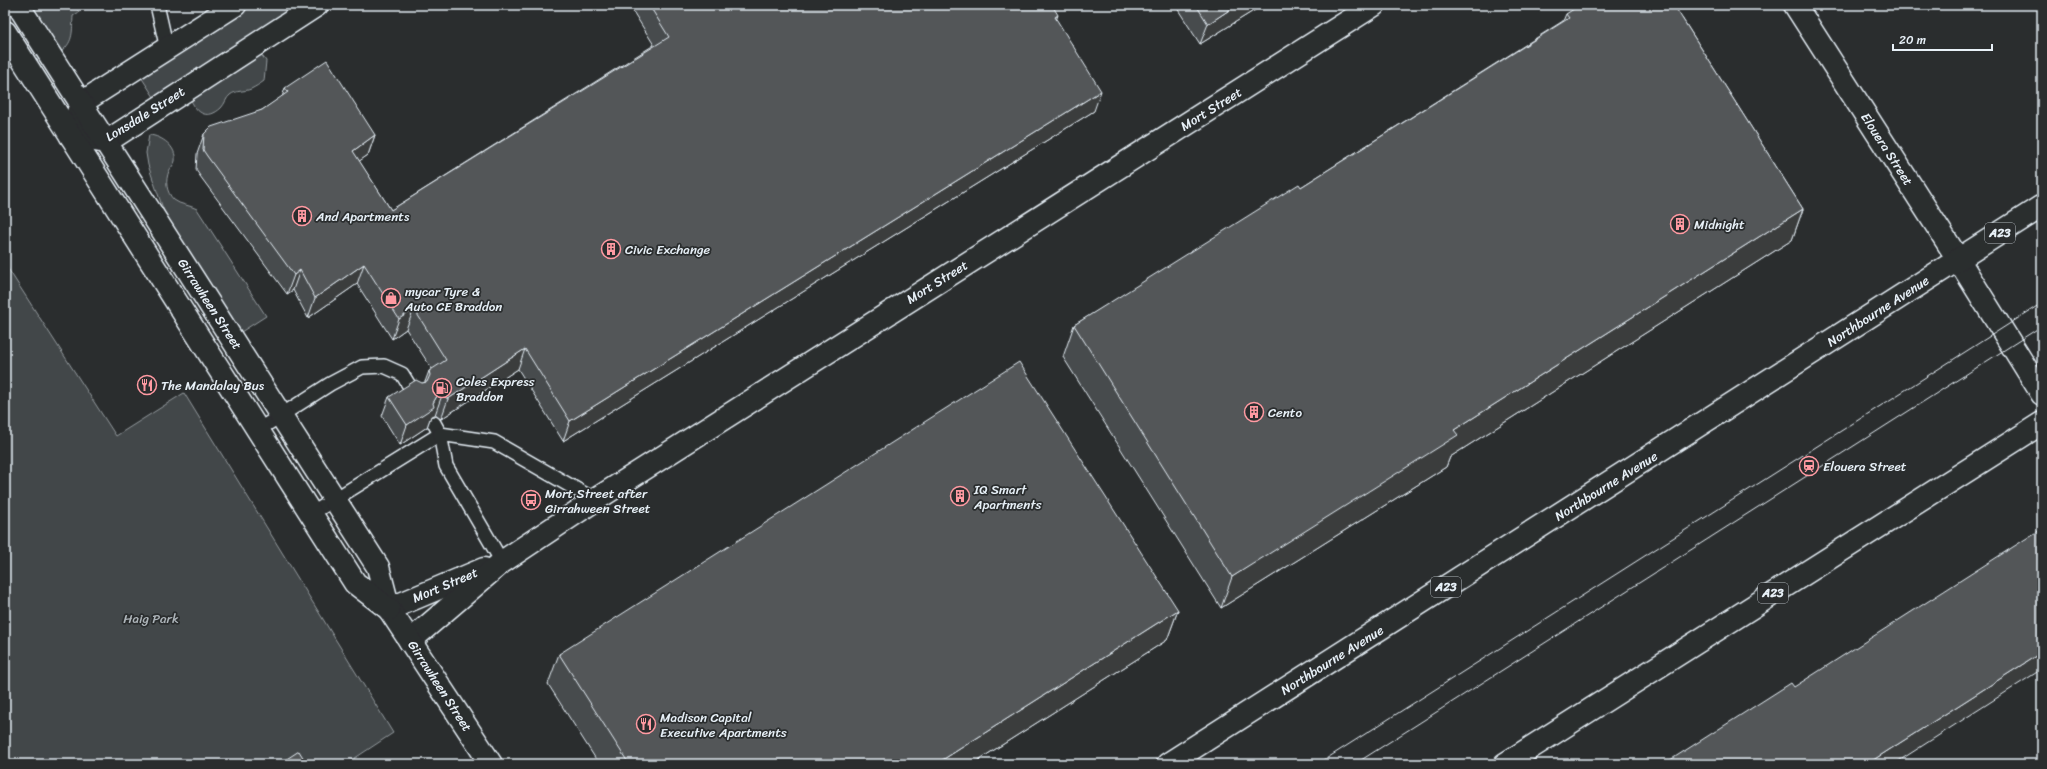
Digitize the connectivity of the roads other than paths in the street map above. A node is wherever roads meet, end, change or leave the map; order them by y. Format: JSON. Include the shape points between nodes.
{"nodes":[{"id":1,"x":16,"y":5,"type":"edge"},
{"id":2,"x":157,"y":5,"type":"edge"},
{"id":3,"x":235,"y":5,"type":"edge"},
{"id":4,"x":317,"y":5,"type":"edge"},
{"id":5,"x":1374,"y":5,"type":"edge"},
{"id":6,"x":1795,"y":5,"type":"edge"},
{"id":7,"x":5,"y":11,"type":"edge"},
{"id":8,"x":5,"y":32,"type":"edge"},
{"id":9,"x":168,"y":49,"type":"junction"},
{"id":10,"x":81,"y":103,"type":"junction"},
{"id":11,"x":71,"y":136,"type":"junction"},
{"id":12,"x":106,"y":142,"type":"junction"},
{"id":13,"x":2042,"y":206,"type":"edge"},
{"id":14,"x":1958,"y":259,"type":"junction"},
{"id":15,"x":2042,"y":394,"type":"edge"},
{"id":16,"x":415,"y":395,"type":"edge"},
{"id":17,"x":281,"y":415,"type":"junction"},
{"id":18,"x":2042,"y":423,"type":"edge"},
{"id":19,"x":437,"y":428,"type":"junction"},
{"id":20,"x":258,"y":430,"type":"junction"},
{"id":21,"x":335,"y":499,"type":"junction"},
{"id":22,"x":595,"y":500,"type":"junction"},
{"id":23,"x":312,"y":514,"type":"junction"},
{"id":24,"x":502,"y":562,"type":"junction"},
{"id":25,"x":389,"y":609,"type":"junction"},
{"id":26,"x":410,"y":641,"type":"junction"},
{"id":27,"x":491,"y":764,"type":"edge"},
{"id":28,"x":1168,"y":764,"type":"edge"},
{"id":29,"x":1505,"y":764,"type":"edge"}],
"edges":[{"from":1,"to":7,"type":"lane"},
{"from":1,"to":10,"type":"main road","name":"Girrawheen Street"},
{"from":2,"to":9,"type":"lane"},
{"from":3,"to":9,"type":"main road"},
{"from":4,"to":12,"type":"main road","name":"Lonsdale Street"},
{"from":5,"to":22,"type":"main road","name":"Mort Street"},
{"from":6,"to":14,"type":"main road","name":"Elouera Street"},
{"from":8,"to":11,"type":"main road","name":"Girrawheen Street"},
{"from":9,"to":10,"type":"main road"},
{"from":10,"to":11,"type":"main road"},
{"from":10,"to":12,"type":"main road","name":"Girrawheen Street"},
{"from":11,"to":12,"type":"main road","name":"Lonsdale Street"},
{"from":11,"to":20,"type":"main road","name":"Girrawheen Street"},
{"from":12,"to":17,"type":"main road","name":"Girrawheen Street"},
{"from":13,"to":14,"type":"main road","name":"Northbourne Avenue","number":"A23"},
{"from":14,"to":15,"type":"main road","name":"Elouera Street"},
{"from":14,"to":28,"type":"main road","name":"Northbourne Avenue","number":"A23"},
{"from":16,"to":17,"type":"lane","via":[[402,374],[384,366],[362,367]]},
{"from":17,"to":20,"type":"lane"},
{"from":17,"to":21,"type":"main road","name":"Girrawheen Street"},
{"from":18,"to":29,"type":"main road","number":"A23"},
{"from":19,"to":21,"type":"lane"},
{"from":19,"to":22,"type":"lane","via":[[494,442]]},
{"from":19,"to":24,"type":"lane","via":[[446,466]]},
{"from":20,"to":23,"type":"main road","name":"Girrawheen Street"},
{"from":21,"to":23,"type":"lane"},
{"from":21,"to":25,"type":"main road","name":"Girrawheen Street","via":[[378,567]]},
{"from":22,"to":24,"type":"main road","name":"Mort Street"},
{"from":23,"to":25,"type":"main road","name":"Girrawheen Street","via":[[355,582]]},
{"from":24,"to":25,"type":"main road","name":"Mort Street"},
{"from":24,"to":26,"type":"main road","name":"Mort Street"},
{"from":25,"to":26,"type":"main road","name":"Girrawheen Street"},
{"from":26,"to":27,"type":"main road","name":"Girrawheen Street"}]}
